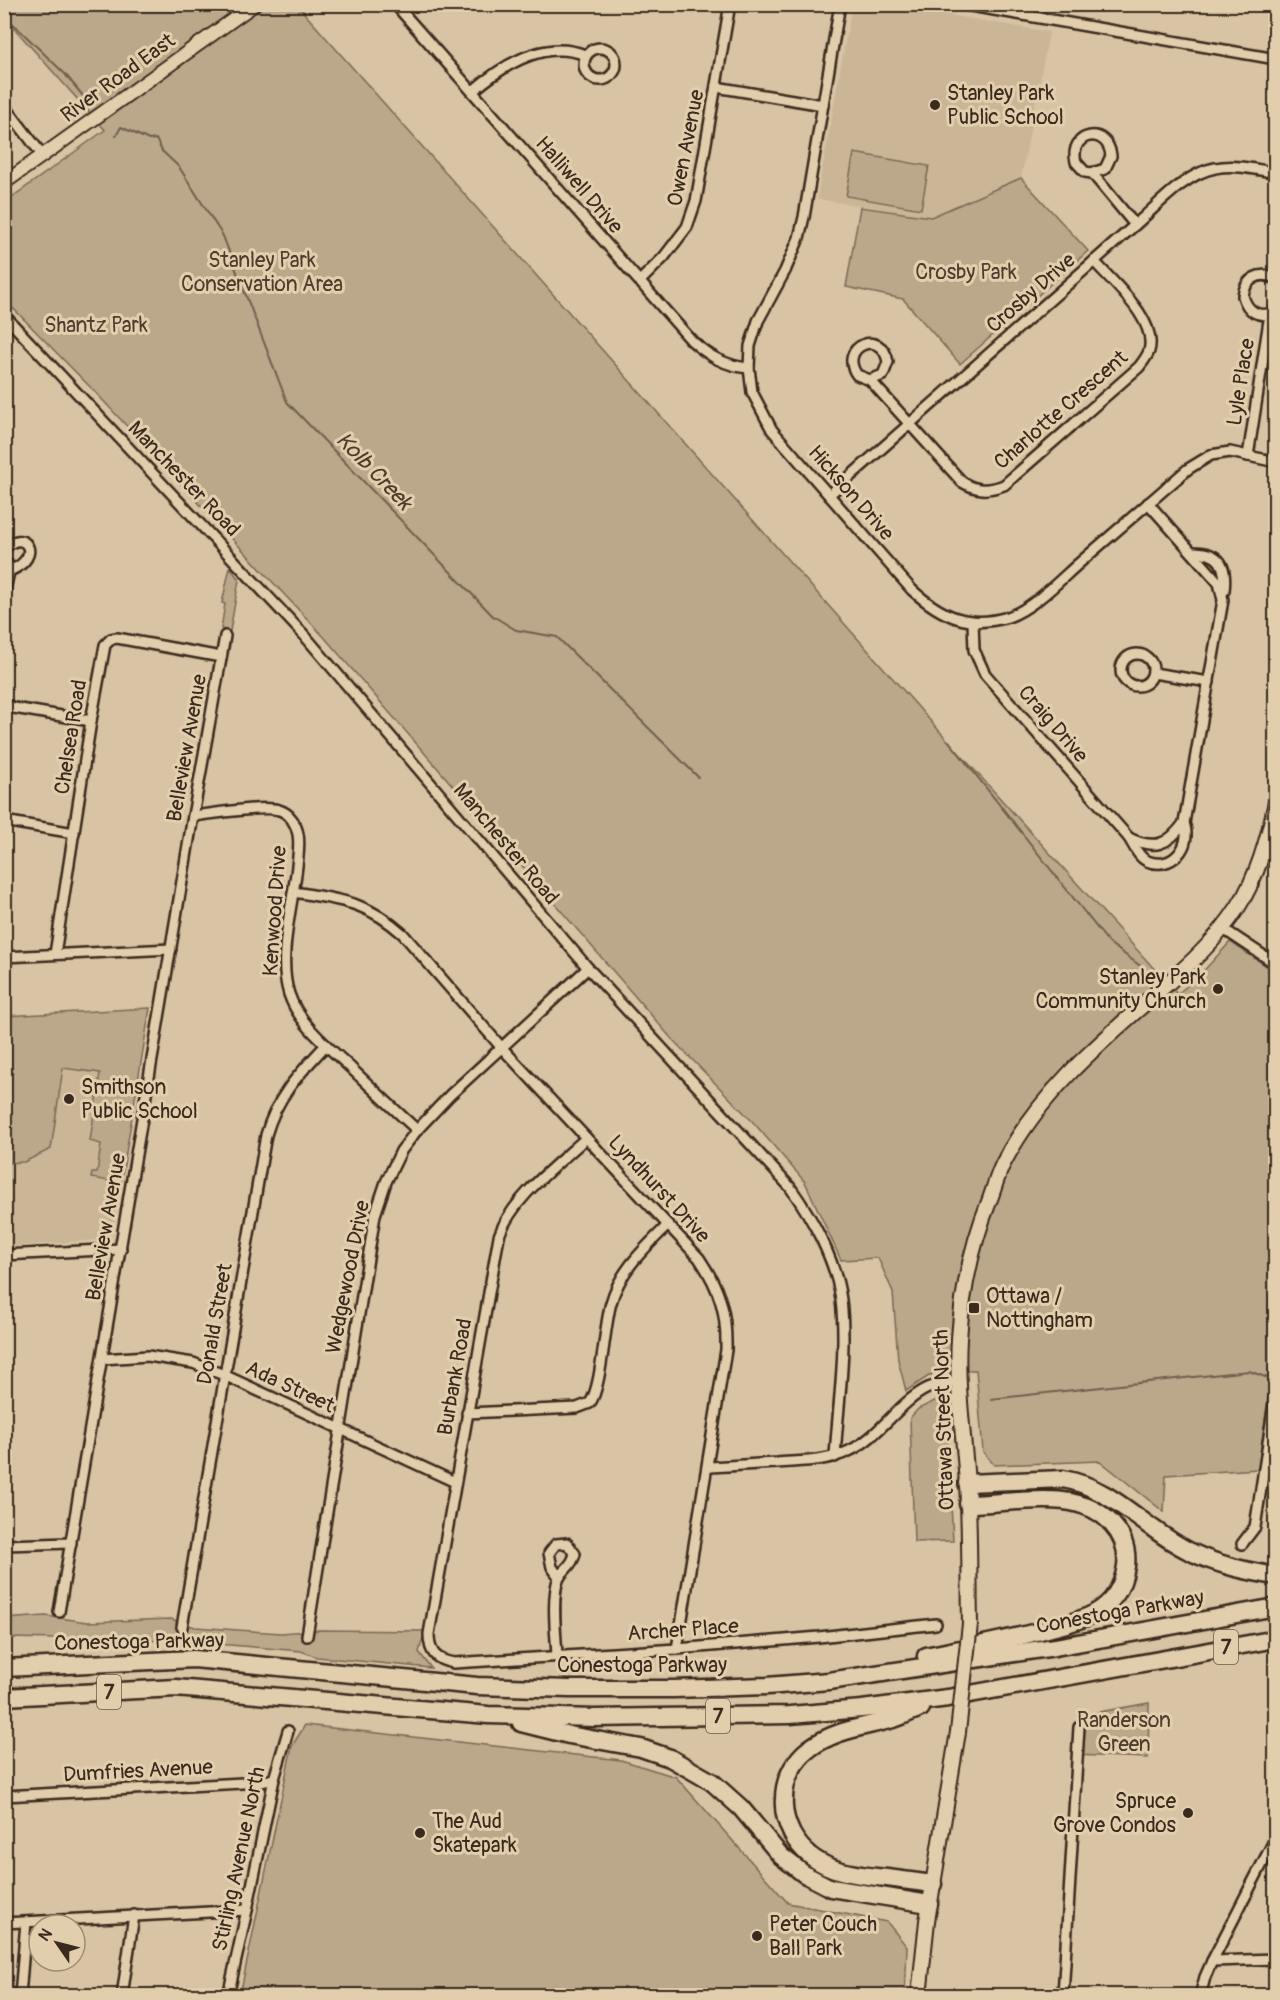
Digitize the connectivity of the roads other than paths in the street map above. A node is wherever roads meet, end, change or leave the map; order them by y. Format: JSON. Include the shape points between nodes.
{"nodes":[{"id":1,"x":255,"y":4,"type":"edge"},
{"id":2,"x":729,"y":4,"type":"edge"},
{"id":3,"x":840,"y":4,"type":"edge"},
{"id":4,"x":959,"y":4,"type":"edge"},
{"id":5,"x":402,"y":7,"type":"edge"},
{"id":6,"x":585,"y":55,"type":"dead end"},
{"id":7,"x":1275,"y":59,"type":"edge"},
{"id":8,"x":716,"y":87,"type":"junction"},
{"id":9,"x":473,"y":91,"type":"junction"},
{"id":10,"x":4,"y":105,"type":"edge"},
{"id":11,"x":823,"y":105,"type":"junction"},
{"id":12,"x":42,"y":156,"type":"junction"},
{"id":13,"x":1092,"y":173,"type":"junction"},
{"id":14,"x":1275,"y":173,"type":"edge"},
{"id":15,"x":4,"y":183,"type":"edge"},
{"id":16,"x":1135,"y":225,"type":"junction"},
{"id":17,"x":1094,"y":261,"type":"junction"},
{"id":18,"x":1275,"y":279,"type":"edge"},
{"id":19,"x":640,"y":281,"type":"junction"},
{"id":20,"x":1273,"y":312,"type":"edge"},
{"id":21,"x":4,"y":315,"type":"edge"},
{"id":22,"x":749,"y":368,"type":"junction"},
{"id":23,"x":870,"y":380,"type":"junction"},
{"id":24,"x":910,"y":424,"type":"junction"},
{"id":25,"x":1248,"y":456,"type":"junction"},
{"id":26,"x":1275,"y":462,"type":"edge"},
{"id":27,"x":829,"y":495,"type":"junction"},
{"id":28,"x":1148,"y":503,"type":"junction"},
{"id":29,"x":4,"y":550,"type":"edge"},
{"id":30,"x":1193,"y":552,"type":"junction"},
{"id":31,"x":4,"y":560,"type":"edge"},
{"id":32,"x":9,"y":571,"type":"junction"},
{"id":33,"x":4,"y":594,"type":"edge"},
{"id":34,"x":1223,"y":600,"type":"junction"},
{"id":35,"x":973,"y":622,"type":"junction"},
{"id":36,"x":225,"y":636,"type":"dead end"},
{"id":37,"x":221,"y":657,"type":"junction"},
{"id":38,"x":1153,"y":673,"type":"dead end"},
{"id":39,"x":1209,"y":682,"type":"junction"},
{"id":40,"x":4,"y":704,"type":"edge"},
{"id":41,"x":91,"y":721,"type":"junction"},
{"id":42,"x":1275,"y":802,"type":"edge"},
{"id":43,"x":193,"y":816,"type":"junction"},
{"id":44,"x":4,"y":821,"type":"edge"},
{"id":45,"x":1184,"y":823,"type":"junction"},
{"id":46,"x":74,"y":833,"type":"junction"},
{"id":47,"x":1129,"y":838,"type":"junction"},
{"id":48,"x":294,"y":892,"type":"junction"},
{"id":49,"x":1222,"y":928,"type":"junction"},
{"id":50,"x":171,"y":948,"type":"junction"},
{"id":51,"x":55,"y":954,"type":"junction"},
{"id":52,"x":4,"y":957,"type":"edge"},
{"id":53,"x":1275,"y":964,"type":"edge"},
{"id":54,"x":588,"y":968,"type":"junction"},
{"id":55,"x":326,"y":1045,"type":"junction"},
{"id":56,"x":502,"y":1048,"type":"junction"},
{"id":57,"x":417,"y":1130,"type":"junction"},
{"id":58,"x":586,"y":1138,"type":"junction"},
{"id":59,"x":668,"y":1225,"type":"junction"},
{"id":60,"x":121,"y":1250,"type":"junction"},
{"id":61,"x":4,"y":1255,"type":"edge"},
{"id":62,"x":102,"y":1359,"type":"junction"},
{"id":63,"x":224,"y":1375,"type":"junction"},
{"id":64,"x":959,"y":1382,"type":"junction"},
{"id":65,"x":1275,"y":1391,"type":"edge"},
{"id":66,"x":467,"y":1413,"type":"junction"},
{"id":67,"x":339,"y":1430,"type":"junction"},
{"id":68,"x":835,"y":1457,"type":"junction"},
{"id":69,"x":708,"y":1467,"type":"junction"},
{"id":70,"x":454,"y":1482,"type":"junction"},
{"id":71,"x":967,"y":1483,"type":"junction"},
{"id":72,"x":968,"y":1504,"type":"junction"},
{"id":73,"x":71,"y":1543,"type":"junction"},
{"id":74,"x":1242,"y":1544,"type":"dead end"},
{"id":75,"x":4,"y":1545,"type":"edge"},
{"id":76,"x":1275,"y":1576,"type":"edge"},
{"id":77,"x":559,"y":1577,"type":"dead end"},
{"id":78,"x":1275,"y":1607,"type":"edge"},
{"id":79,"x":59,"y":1612,"type":"dead end"},
{"id":80,"x":936,"y":1623,"type":"dead end"},
{"id":81,"x":182,"y":1627,"type":"dead end"},
{"id":82,"x":307,"y":1636,"type":"dead end"},
{"id":83,"x":1275,"y":1639,"type":"edge"},
{"id":84,"x":677,"y":1649,"type":"junction"},
{"id":85,"x":433,"y":1654,"type":"joint"},
{"id":86,"x":556,"y":1655,"type":"junction"},
{"id":87,"x":4,"y":1668,"type":"edge"},
{"id":88,"x":829,"y":1681,"type":"junction"},
{"id":89,"x":4,"y":1697,"type":"edge"},
{"id":90,"x":948,"y":1698,"type":"junction"},
{"id":91,"x":488,"y":1715,"type":"junction"},
{"id":92,"x":1079,"y":1727,"type":"dead end"},
{"id":93,"x":288,"y":1731,"type":"dead end"},
{"id":94,"x":274,"y":1779,"type":"junction"},
{"id":95,"x":4,"y":1796,"type":"edge"},
{"id":96,"x":1275,"y":1837,"type":"edge"},
{"id":97,"x":933,"y":1884,"type":"junction"},
{"id":98,"x":929,"y":1904,"type":"junction"},
{"id":99,"x":248,"y":1910,"type":"junction"},
{"id":100,"x":134,"y":1915,"type":"junction"},
{"id":101,"x":26,"y":1922,"type":"junction"},
{"id":102,"x":4,"y":1923,"type":"edge"},
{"id":103,"x":1275,"y":1959,"type":"edge"},
{"id":104,"x":1212,"y":1961,"type":"junction"},
{"id":105,"x":20,"y":1995,"type":"edge"},
{"id":106,"x":122,"y":1995,"type":"edge"},
{"id":107,"x":228,"y":1995,"type":"edge"},
{"id":108,"x":920,"y":1995,"type":"edge"},
{"id":109,"x":1063,"y":1995,"type":"edge"},
{"id":110,"x":1200,"y":1995,"type":"edge"}],
"edges":[{"from":1,"to":12,"type":"street","name":"River Road East"},
{"from":2,"to":8,"type":"street","name":"Owen Avenue"},
{"from":3,"to":11,"type":"street","name":"Hickson Drive"},
{"from":4,"to":7,"type":"street"},
{"from":5,"to":9,"type":"street","name":"Halliwell Drive"},
{"from":6,"to":9,"type":"street","via":[[571,49],[538,52],[508,64]]},
{"from":8,"to":11,"type":"street"},
{"from":8,"to":19,"type":"street","name":"Owen Avenue","via":[[696,201],[687,226]]},
{"from":9,"to":19,"type":"street","name":"Halliwell Drive"},
{"from":10,"to":12,"type":"street"},
{"from":11,"to":22,"type":"street","name":"Hickson Drive","via":[[799,238],[758,321],[750,346]]},
{"from":12,"to":15,"type":"street","name":"River Road East"},
{"from":13,"to":13,"type":"street","via":[[1105,169],[1111,156],[1107,143],[1094,136],[1079,142],[1074,156],[1079,168]]},
{"from":13,"to":16,"type":"street"},
{"from":14,"to":16,"type":"street","name":"Crosby Drive","via":[[1227,166],[1199,172]]},
{"from":16,"to":17,"type":"street","name":"Crosby Drive"},
{"from":17,"to":24,"type":"street","name":"Crosby Drive"},
{"from":17,"to":24,"type":"street","name":"Charlotte Crescent","via":[[1145,320],[1150,335],[1149,351],[1139,368],[1004,485],[989,490],[973,489],[962,482]]},
{"from":18,"to":20,"type":"street","name":"Lyle Place","via":[[1260,275],[1248,282],[1243,296],[1249,309],[1263,315]]},
{"from":19,"to":22,"type":"street","name":"Halliwell Drive","via":[[707,355],[732,366]]},
{"from":20,"to":25,"type":"street","name":"Lyle Place"},
{"from":21,"to":54,"type":"street","name":"Manchester Road","via":[[305,636]]},
{"from":22,"to":27,"type":"street","name":"Hickson Drive","via":[[752,392],[772,430]]},
{"from":23,"to":23,"type":"street","via":[[883,375],[888,362],[883,349],[869,343],[856,350],[852,363],[858,375]]},
{"from":23,"to":24,"type":"street","name":"Charlotte Crescent"},
{"from":24,"to":27,"type":"street","name":"Crosby Drive"},
{"from":25,"to":26,"type":"street","name":"Hickson Drive"},
{"from":25,"to":28,"type":"street","name":"Hickson Drive","via":[[1230,452],[1211,455]]},
{"from":27,"to":35,"type":"street","name":"Hickson Drive","via":[[930,606],[951,618]]},
{"from":28,"to":30,"type":"street","name":"Craig Drive"},
{"from":28,"to":35,"type":"street","name":"Hickson Drive","via":[[1024,609],[1008,617]]},
{"from":29,"to":32,"type":"street","via":[[18,540],[28,549],[25,562]]},
{"from":30,"to":34,"type":"street","name":"Craig Drive","via":[[1219,583]]},
{"from":30,"to":34,"type":"street","name":"Craig Drive","via":[[1210,554],[1223,565]]},
{"from":31,"to":32,"type":"street"},
{"from":32,"to":33,"type":"street"},
{"from":34,"to":39,"type":"street","name":"Craig Drive"},
{"from":35,"to":47,"type":"street","name":"Craig Drive","via":[[974,650],[985,674]]},
{"from":36,"to":37,"type":"street","name":"Belleview Avenue"},
{"from":37,"to":41,"type":"street","name":"Chelsea Road","via":[[111,639],[105,645]]},
{"from":37,"to":43,"type":"street","name":"Belleview Avenue"},
{"from":38,"to":39,"type":"street"},
{"from":39,"to":45,"type":"street","name":"Craig Drive"},
{"from":40,"to":41,"type":"street"},
{"from":41,"to":46,"type":"street","name":"Chelsea Road"},
{"from":42,"to":49,"type":"main road","name":"Ottawa Street North","via":[[1251,883]]},
{"from":43,"to":48,"type":"street","name":"Kenwood Drive","via":[[270,808],[287,814],[298,836]]},
{"from":43,"to":50,"type":"street","name":"Belleview Avenue"},
{"from":44,"to":46,"type":"street"},
{"from":45,"to":47,"type":"street","via":[[1165,842],[1142,844]]},
{"from":45,"to":47,"type":"street","name":"Craig Drive","via":[[1188,833],[1186,845],[1171,860],[1144,860]]},
{"from":46,"to":51,"type":"street","name":"Chelsea Road"},
{"from":48,"to":55,"type":"street","name":"Kenwood Drive","via":[[285,965],[288,992],[302,1018]]},
{"from":48,"to":56,"type":"street","name":"Lyndhurst Drive","via":[[351,902],[387,920]]},
{"from":49,"to":53,"type":"street"},
{"from":49,"to":64,"type":"main road","name":"Ottawa Street North","via":[[1189,964],[1056,1086],[1004,1161],[980,1223],[965,1282]]},
{"from":50,"to":51,"type":"street"},
{"from":50,"to":60,"type":"street","name":"Belleview Avenue"},
{"from":51,"to":52,"type":"street"},
{"from":54,"to":56,"type":"street","name":"Wedgewood Drive"},
{"from":54,"to":68,"type":"street","name":"Manchester Road","via":[[759,1151],[809,1214],[826,1249],[840,1297],[843,1328]]},
{"from":55,"to":57,"type":"street","name":"Kenwood Drive"},
{"from":55,"to":63,"type":"street","name":"Donald Street","via":[[287,1088],[269,1122]]},
{"from":56,"to":57,"type":"street","name":"Wedgewood Drive"},
{"from":56,"to":58,"type":"street","name":"Lyndhurst Drive"},
{"from":57,"to":67,"type":"street","name":"Wedgewood Drive","via":[[401,1151],[375,1215]]},
{"from":58,"to":59,"type":"street","name":"Lyndhurst Drive"},
{"from":58,"to":66,"type":"street","name":"Burbank Road","via":[[518,1202],[502,1227]]},
{"from":59,"to":66,"type":"street","via":[[631,1263],[616,1289],[590,1403],[577,1408]]},
{"from":59,"to":69,"type":"street","name":"Lyndhurst Drive","via":[[706,1268],[725,1311],[726,1350]]},
{"from":60,"to":61,"type":"street"},
{"from":60,"to":62,"type":"street","name":"Belleview Avenue"},
{"from":62,"to":63,"type":"street","name":"Ada Street","via":[[148,1356],[193,1363]]},
{"from":62,"to":73,"type":"street","name":"Belleview Avenue"},
{"from":63,"to":67,"type":"street","name":"Ada Street"},
{"from":63,"to":81,"type":"street","name":"Donald Street"},
{"from":64,"to":68,"type":"street","via":[[919,1393],[866,1440]]},
{"from":64,"to":71,"type":"main road","name":"Ottawa Street North"},
{"from":65,"to":74,"type":"street","via":[[1255,1527]]},
{"from":66,"to":70,"type":"street","name":"Burbank Road"},
{"from":67,"to":70,"type":"street","name":"Ada Street"},
{"from":67,"to":82,"type":"street","name":"Wedgewood Drive"},
{"from":68,"to":69,"type":"street"},
{"from":69,"to":84,"type":"street","name":"Lyndhurst Drive"},
{"from":70,"to":85,"type":"street","name":"Burbank Road","via":[[429,1635]]},
{"from":71,"to":72,"type":"main road","name":"Ottawa Street North"},
{"from":71,"to":76,"type":"highway","via":[[1077,1481],[1190,1551],[1235,1569]]},
{"from":72,"to":88,"type":"highway","via":[[1054,1500],[1075,1501],[1094,1509],[1118,1530],[1126,1548],[1123,1583],[1111,1600],[1084,1619],[889,1663]]},
{"from":72,"to":97,"type":"main road","name":"Ottawa Street North","bridge":true,"via":[[970,1624],[958,1732]]},
{"from":73,"to":75,"type":"street"},
{"from":73,"to":79,"type":"street","name":"Belleview Avenue"},
{"from":77,"to":86,"type":"street","via":[[555,1600]]},
{"from":78,"to":88,"type":"highway","name":"Conestoga Parkway","number":"7","via":[[1055,1647]]},
{"from":80,"to":84,"type":"street","name":"Archer Place"},
{"from":83,"to":90,"type":"highway","number":"7"},
{"from":84,"to":86,"type":"street","name":"Archer Place"},
{"from":85,"to":86,"type":"street","name":"Archer Place","via":[[454,1663]]},
{"from":87,"to":88,"type":"highway","name":"Conestoga Parkway","number":"7","via":[[194,1659],[455,1685],[569,1689],[732,1687]]},
{"from":89,"to":91,"type":"highway","number":"7","via":[[176,1688]]},
{"from":90,"to":91,"type":"highway","number":"7","via":[[790,1715]]},
{"from":90,"to":97,"type":"highway","via":[[819,1742],[795,1764],[784,1792],[788,1826],[796,1841],[819,1863],[849,1874]]},
{"from":91,"to":98,"type":"highway","via":[[641,1748],[670,1758],[712,1782],[741,1808],[781,1856],[804,1874],[831,1888]]},
{"from":92,"to":109,"type":"street"},
{"from":93,"to":94,"type":"street","name":"Stirling Avenue North"},
{"from":94,"to":95,"type":"street","name":"Dumfries Avenue"},
{"from":94,"to":99,"type":"street","name":"Stirling Avenue North"},
{"from":96,"to":104,"type":"street"},
{"from":97,"to":98,"type":"main road","name":"Ottawa Street North"},
{"from":98,"to":108,"type":"main road","name":"Ottawa Street North"},
{"from":99,"to":100,"type":"street"},
{"from":99,"to":107,"type":"street","name":"Stirling Avenue North"},
{"from":100,"to":101,"type":"street"},
{"from":100,"to":106,"type":"street"},
{"from":101,"to":102,"type":"street"},
{"from":101,"to":105,"type":"street"},
{"from":103,"to":104,"type":"street"},
{"from":104,"to":110,"type":"street"}]}
